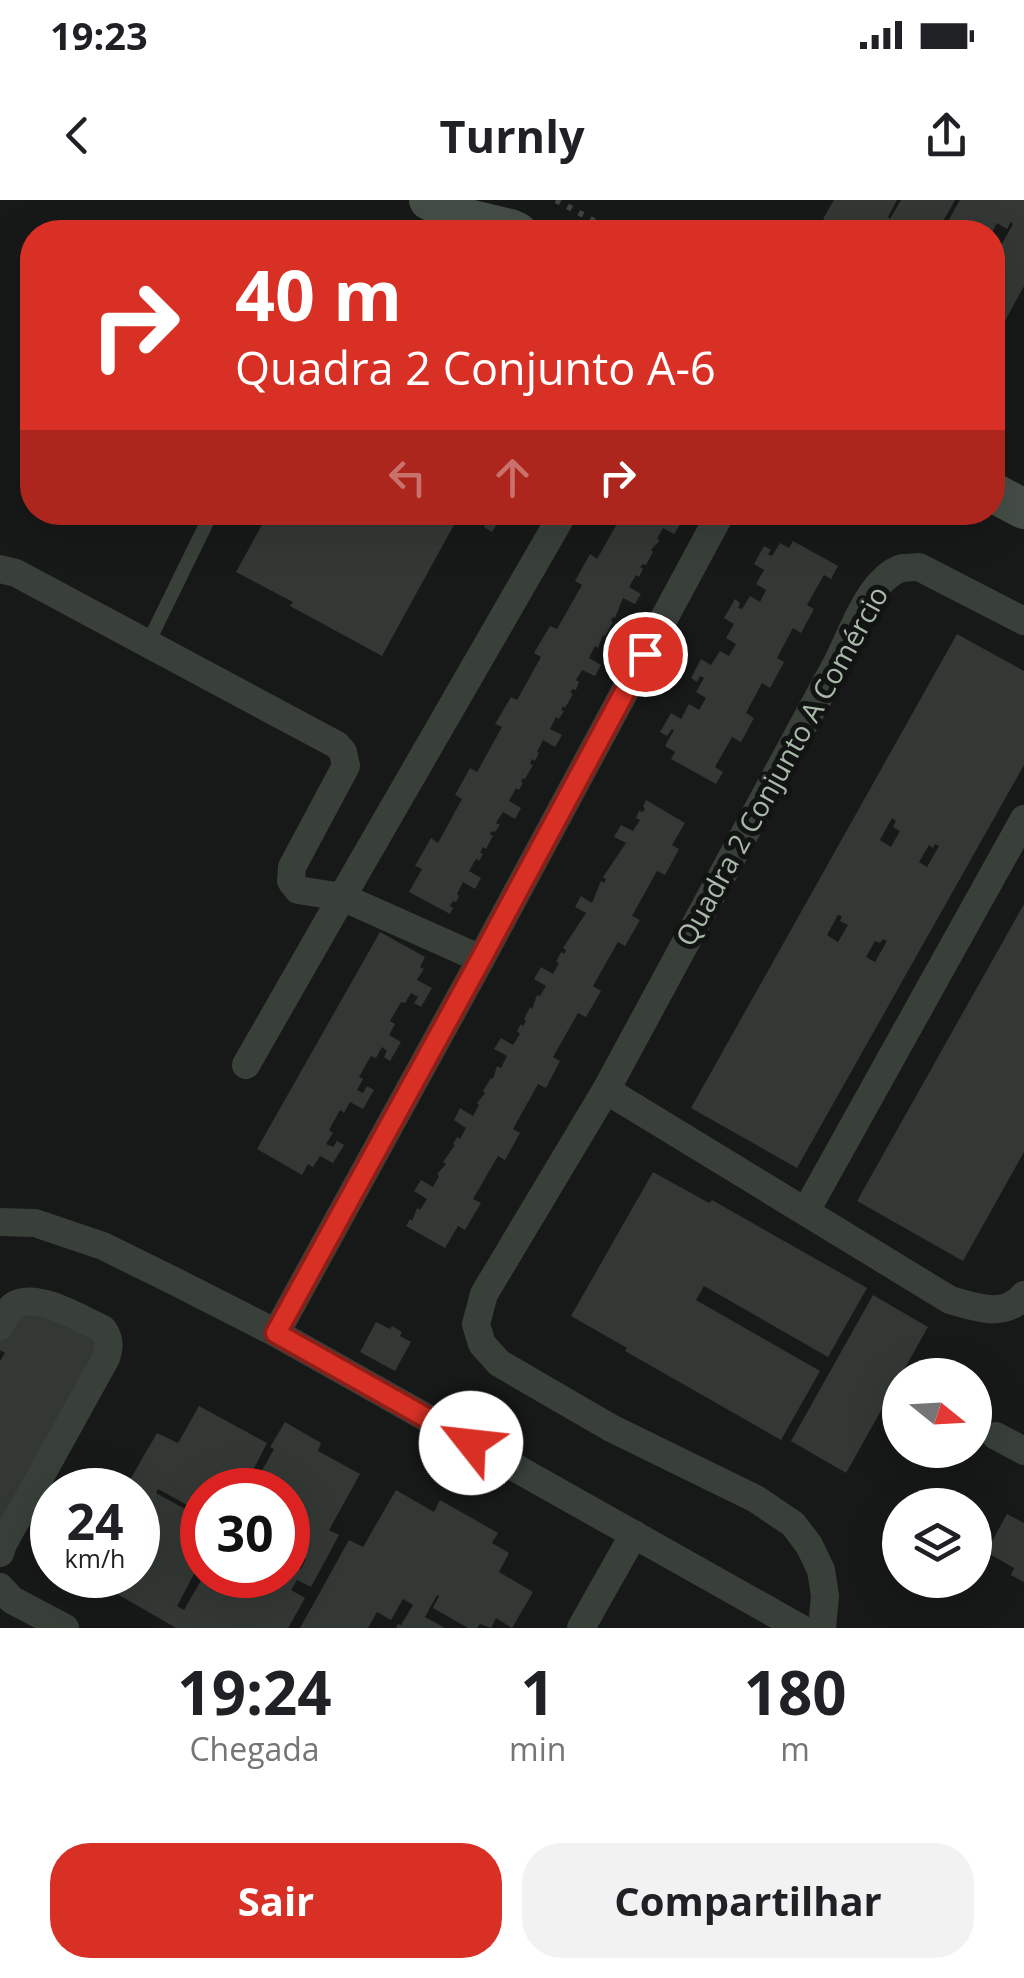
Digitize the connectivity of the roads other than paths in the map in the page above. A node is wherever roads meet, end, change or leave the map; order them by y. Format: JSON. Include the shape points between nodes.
{"nodes":[{"id":1,"x":429,"y":200,"type":"edge"},
{"id":2,"x":482,"y":200,"type":"edge"},
{"id":3,"x":472,"y":220,"type":"edge"},
{"id":4,"x":502,"y":220,"type":"edge"},
{"id":5,"x":206,"y":525,"type":"edge"},
{"id":6,"x":557,"y":525,"type":"edge"},
{"id":7,"x":714,"y":525,"type":"edge"},
{"id":8,"x":0,"y":569,"type":"edge"},
{"id":9,"x":1024,"y":621,"type":"edge"},
{"id":10,"x":147,"y":644,"type":"junction"},
{"id":11,"x":1024,"y":819,"type":"edge"},
{"id":12,"x":342,"y":897,"type":"junction"},
{"id":13,"x":481,"y":959,"type":"junction"},
{"id":14,"x":246,"y":1065,"type":"dead end"},
{"id":15,"x":606,"y":1090,"type":"junction"},
{"id":16,"x":806,"y":1212,"type":"junction"},
{"id":17,"x":0,"y":1222,"type":"edge"},
{"id":18,"x":1024,"y":1295,"type":"edge"},
{"id":19,"x":0,"y":1326,"type":"edge"},
{"id":20,"x":276,"y":1333,"type":"junction"},
{"id":21,"x":996,"y":1436,"type":"dead end"},
{"id":22,"x":1024,"y":1451,"type":"edge"},
{"id":23,"x":634,"y":1534,"type":"junction"},
{"id":24,"x":1,"y":1547,"type":"edge"},
{"id":25,"x":0,"y":1587,"type":"edge"},
{"id":26,"x":34,"y":1621,"type":"edge"},
{"id":27,"x":64,"y":1628,"type":"edge"},
{"id":28,"x":581,"y":1628,"type":"edge"},
{"id":29,"x":800,"y":1628,"type":"edge"},
{"id":30,"x":822,"y":1628,"type":"edge"}],
"edges":[{"from":1,"to":3,"type":"main road"},
{"from":2,"to":4,"type":"main road"},
{"from":5,"to":10,"type":"lane"},
{"from":6,"to":12,"type":"street"},
{"from":7,"to":13,"type":"street"},
{"from":8,"to":10,"type":"street"},
{"from":9,"to":15,"type":"street","name":"Quadra 2 Conjunto A Comércio","via":[[919,567],[887,576],[868,599]]},
{"from":10,"to":12,"type":"street","via":[[344,752],[346,766],[292,867],[291,881],[298,890]]},
{"from":11,"to":16,"type":"street"},
{"from":12,"to":13,"type":"street"},
{"from":12,"to":14,"type":"street"},
{"from":13,"to":20,"type":"street"},
{"from":15,"to":16,"type":"street"},
{"from":15,"to":30,"type":"street","name":"Quadra 2 Conjunto A Comércio","via":[[484,1294],[476,1324],[482,1344],[499,1363],[611,1428],[793,1524],[822,1570]]},
{"from":16,"to":18,"type":"street","via":[[950,1300],[1008,1309]]},
{"from":17,"to":20,"type":"street","via":[[36,1224],[104,1246]]},
{"from":19,"to":24,"type":"street","via":[[15,1305],[44,1303],[104,1330],[110,1348]]},
{"from":20,"to":23,"type":"street"},
{"from":21,"to":22,"type":"street"},
{"from":23,"to":28,"type":"street"},
{"from":23,"to":29,"type":"street"},
{"from":25,"to":26,"type":"street"},
{"from":26,"to":27,"type":"street"}]}
